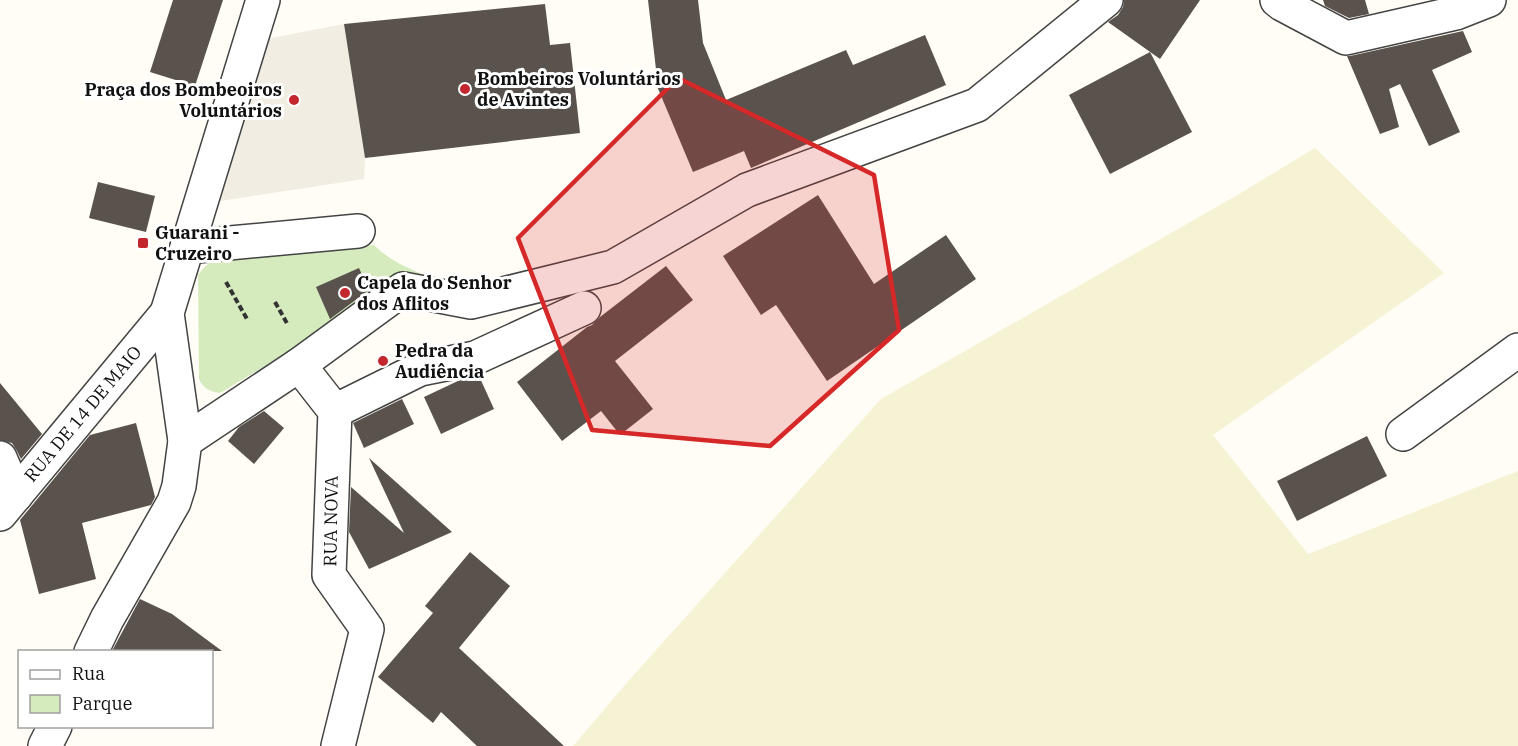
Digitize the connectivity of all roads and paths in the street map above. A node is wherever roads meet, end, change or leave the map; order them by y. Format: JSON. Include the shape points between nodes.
{"nodes":[{"id":1,"x":263,"y":0,"type":"edge"},
{"id":2,"x":1106,"y":0,"type":"edge"},
{"id":3,"x":1277,"y":0,"type":"edge"},
{"id":4,"x":1489,"y":0,"type":"edge"},
{"id":5,"x":358,"y":231,"type":"dead end"},
{"id":6,"x":187,"y":247,"type":"junction"},
{"id":7,"x":223,"y":276,"type":"dead end"},
{"id":8,"x":274,"y":302,"type":"dead end"},
{"id":9,"x":584,"y":308,"type":"dead end"},
{"id":10,"x":167,"y":313,"type":"junction"},
{"id":11,"x":247,"y":319,"type":"dead end"},
{"id":12,"x":292,"y":331,"type":"dead end"},
{"id":13,"x":1518,"y":350,"type":"edge"},
{"id":14,"x":299,"y":365,"type":"junction"},
{"id":15,"x":334,"y":411,"type":"junction"},
{"id":16,"x":1403,"y":434,"type":"dead end"},
{"id":17,"x":185,"y":441,"type":"junction"},
{"id":18,"x":0,"y":458,"type":"edge"},
{"id":19,"x":8,"y":505,"type":"edge"},
{"id":20,"x":92,"y":650,"type":"edge"},
{"id":21,"x":54,"y":728,"type":"edge"},
{"id":22,"x":45,"y":746,"type":"edge"},
{"id":23,"x":338,"y":746,"type":"edge"}],
"edges":[{"from":1,"to":6,"type":"street"},
{"from":2,"to":14,"type":"street","via":[[977,105],[747,190],[613,267],[471,302],[403,290]]},
{"from":3,"to":4,"type":"street","via":[[1346,38],[1456,13]]},
{"from":5,"to":6,"type":"street"},
{"from":6,"to":10,"type":"street"},
{"from":7,"to":11,"type":"path"},
{"from":8,"to":12,"type":"path"},
{"from":9,"to":15,"type":"street","via":[[475,358],[420,369]]},
{"from":10,"to":17,"type":"street"},
{"from":10,"to":19,"type":"street","name":"RUA DE 14 DE MAIO"},
{"from":13,"to":16,"type":"street"},
{"from":14,"to":15,"type":"street"},
{"from":14,"to":17,"type":"street"},
{"from":15,"to":23,"type":"street","name":"RUA NOVA","via":[[329,575],[367,629]]},
{"from":17,"to":20,"type":"street","via":[[174,502]]},
{"from":18,"to":19,"type":"street"},
{"from":21,"to":22,"type":"street"}]}
